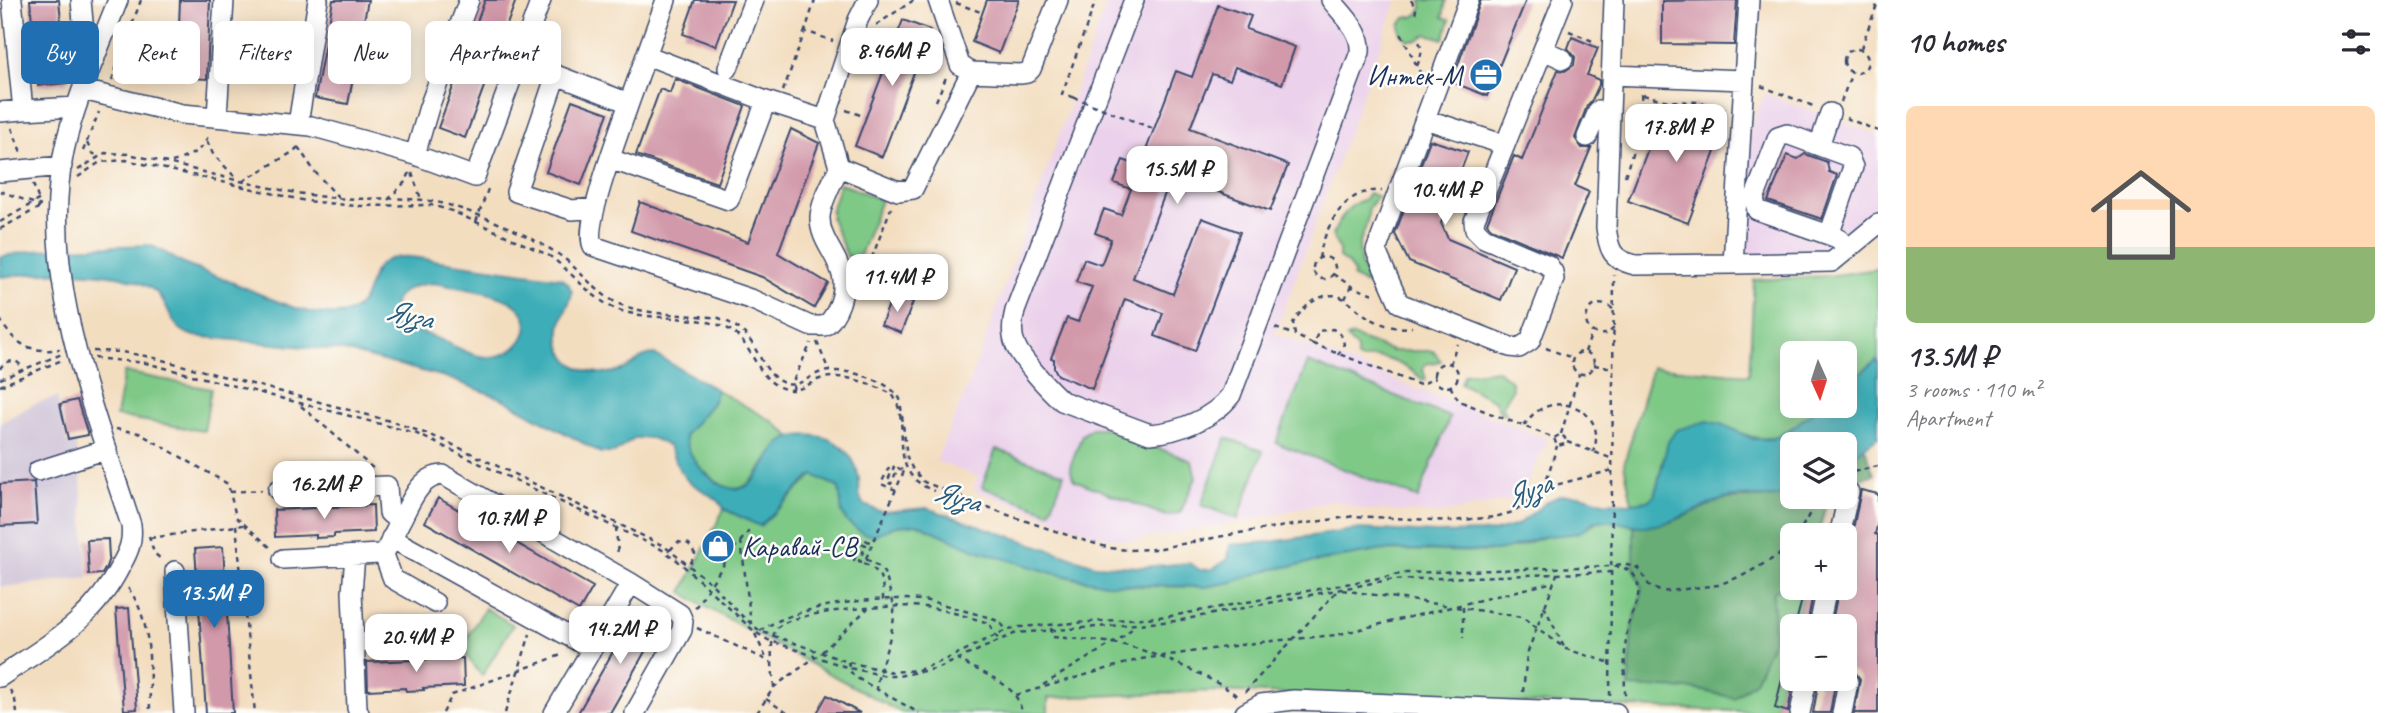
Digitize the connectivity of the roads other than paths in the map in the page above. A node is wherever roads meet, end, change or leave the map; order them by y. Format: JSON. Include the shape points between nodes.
{"nodes":[{"id":1,"x":12,"y":0,"type":"edge"},
{"id":2,"x":81,"y":0,"type":"edge"},
{"id":3,"x":118,"y":0,"type":"edge"},
{"id":4,"x":224,"y":0,"type":"edge"},
{"id":5,"x":318,"y":0,"type":"edge"},
{"id":6,"x":469,"y":0,"type":"edge"},
{"id":7,"x":541,"y":0,"type":"edge"},
{"id":8,"x":666,"y":0,"type":"edge"},
{"id":9,"x":754,"y":0,"type":"edge"},
{"id":10,"x":868,"y":0,"type":"edge"},
{"id":11,"x":1058,"y":0,"type":"edge"},
{"id":12,"x":1135,"y":0,"type":"edge"},
{"id":13,"x":1331,"y":0,"type":"edge"},
{"id":14,"x":1469,"y":0,"type":"edge"},
{"id":15,"x":1563,"y":0,"type":"edge"},
{"id":16,"x":1614,"y":0,"type":"edge"},
{"id":17,"x":1749,"y":0,"type":"edge"},
{"id":18,"x":949,"y":2,"type":"edge"},
{"id":19,"x":83,"y":21,"type":"edge"},
{"id":20,"x":99,"y":48,"type":"edge"},
{"id":21,"x":1543,"y":50,"type":"junction"},
{"id":22,"x":646,"y":55,"type":"junction"},
{"id":23,"x":1563,"y":59,"type":"dead end"},
{"id":24,"x":728,"y":68,"type":"dead end"},
{"id":25,"x":971,"y":72,"type":"junction"},
{"id":26,"x":1611,"y":75,"type":"junction"},
{"id":27,"x":1744,"y":80,"type":"junction"},
{"id":28,"x":85,"y":84,"type":"edge"},
{"id":29,"x":80,"y":99,"type":"junction"},
{"id":30,"x":774,"y":99,"type":"junction"},
{"id":31,"x":629,"y":103,"type":"junction"},
{"id":32,"x":23,"y":110,"type":"junction"},
{"id":33,"x":1610,"y":111,"type":"junction"},
{"id":34,"x":0,"y":112,"type":"edge"},
{"id":35,"x":836,"y":114,"type":"junction"},
{"id":36,"x":1833,"y":114,"type":"road end"},
{"id":37,"x":213,"y":117,"type":"junction"},
{"id":38,"x":1425,"y":119,"type":"junction"},
{"id":39,"x":299,"y":124,"type":"junction"},
{"id":40,"x":1587,"y":137,"type":"dead end"},
{"id":41,"x":1505,"y":145,"type":"junction"},
{"id":42,"x":1818,"y":146,"type":"junction"},
{"id":43,"x":610,"y":159,"type":"junction"},
{"id":44,"x":414,"y":162,"type":"junction"},
{"id":45,"x":839,"y":167,"type":"junction"},
{"id":46,"x":0,"y":172,"type":"edge"},
{"id":47,"x":69,"y":174,"type":"junction"},
{"id":48,"x":595,"y":208,"type":"junction"},
{"id":49,"x":1878,"y":224,"type":"edge"},
{"id":50,"x":1829,"y":236,"type":"junction"},
{"id":51,"x":1847,"y":249,"type":"junction"},
{"id":52,"x":1732,"y":264,"type":"junction"},
{"id":53,"x":107,"y":449,"type":"junction"},
{"id":54,"x":38,"y":471,"type":"dead end"},
{"id":55,"x":278,"y":490,"type":"road end"},
{"id":56,"x":391,"y":538,"type":"junction"},
{"id":57,"x":355,"y":556,"type":"junction"},
{"id":58,"x":284,"y":559,"type":"road end"},
{"id":59,"x":175,"y":571,"type":"road end"},
{"id":60,"x":626,"y":580,"type":"junction"},
{"id":61,"x":112,"y":584,"type":"junction"},
{"id":62,"x":435,"y":603,"type":"dead end"},
{"id":63,"x":113,"y":609,"type":"dead end"},
{"id":64,"x":449,"y":638,"type":"dead end"},
{"id":65,"x":354,"y":643,"type":"junction"},
{"id":66,"x":586,"y":645,"type":"junction"},
{"id":67,"x":2,"y":675,"type":"edge"},
{"id":68,"x":1805,"y":691,"type":"edge"},
{"id":69,"x":1846,"y":691,"type":"edge"},
{"id":70,"x":1245,"y":707,"type":"edge"},
{"id":71,"x":1617,"y":709,"type":"edge"},
{"id":72,"x":184,"y":713,"type":"edge"},
{"id":73,"x":359,"y":713,"type":"edge"},
{"id":74,"x":554,"y":713,"type":"edge"},
{"id":75,"x":635,"y":713,"type":"edge"},
{"id":76,"x":1800,"y":713,"type":"edge"},
{"id":77,"x":1842,"y":713,"type":"edge"}],
"edges":[{"from":1,"to":32,"type":"street"},
{"from":2,"to":19,"type":"street"},
{"from":3,"to":20,"type":"street"},
{"from":4,"to":37,"type":"street"},
{"from":5,"to":39,"type":"street"},
{"from":6,"to":44,"type":"street"},
{"from":7,"to":44,"type":"street","via":[[475,177]]},
{"from":8,"to":22,"type":"street"},
{"from":9,"to":24,"type":"street"},
{"from":10,"to":35,"type":"street","via":[[858,20],[859,42]]},
{"from":11,"to":25,"type":"street","via":[[1027,73]]},
{"from":12,"to":13,"type":"street","via":[[1012,321],[1017,349],[1053,394],[1150,434],[1188,425],[1231,395],[1360,52],[1355,31]]},
{"from":14,"to":38,"type":"street"},
{"from":15,"to":21,"type":"street"},
{"from":16,"to":26,"type":"street"},
{"from":17,"to":27,"type":"street"},
{"from":18,"to":25,"type":"street","via":[[960,65]]},
{"from":21,"to":23,"type":"street"},
{"from":21,"to":41,"type":"street"},
{"from":22,"to":30,"type":"street"},
{"from":22,"to":31,"type":"street"},
{"from":25,"to":45,"type":"street","via":[[913,189],[898,191]]},
{"from":26,"to":27,"type":"street"},
{"from":26,"to":33,"type":"street"},
{"from":27,"to":52,"type":"street"},
{"from":28,"to":29,"type":"street"},
{"from":29,"to":32,"type":"street"},
{"from":29,"to":37,"type":"street","via":[[106,96]]},
{"from":29,"to":47,"type":"street"},
{"from":30,"to":35,"type":"street"},
{"from":30,"to":43,"type":"street","via":[[729,200]]},
{"from":31,"to":43,"type":"street"},
{"from":31,"to":48,"type":"street","via":[[556,75],[516,192],[572,210]]},
{"from":32,"to":34,"type":"street"},
{"from":33,"to":40,"type":"street","via":[[1598,111]]},
{"from":33,"to":52,"type":"street","via":[[1606,228],[1614,255],[1635,265]]},
{"from":35,"to":45,"type":"street"},
{"from":36,"to":42,"type":"street"},
{"from":37,"to":39,"type":"street"},
{"from":38,"to":41,"type":"street"},
{"from":38,"to":41,"type":"street","via":[[1376,251],[1399,303],[1519,348],[1530,341],[1554,279],[1548,265],[1484,238],[1475,229]]},
{"from":39,"to":44,"type":"street"},
{"from":42,"to":50,"type":"street","via":[[1849,157],[1853,167]]},
{"from":42,"to":50,"type":"street","via":[[1787,134],[1778,136],[1754,199],[1757,210]]},
{"from":43,"to":48,"type":"street"},
{"from":45,"to":48,"type":"street","via":[[820,218],[840,269],[843,294],[832,320],[824,326],[810,326],[753,300],[596,248],[590,239]]},
{"from":46,"to":47,"type":"street"},
{"from":47,"to":53,"type":"street","via":[[59,236],[64,289],[74,354]]},
{"from":49,"to":51,"type":"street"},
{"from":50,"to":51,"type":"street"},
{"from":51,"to":52,"type":"street","via":[[1832,262]]},
{"from":53,"to":54,"type":"street"},
{"from":53,"to":61,"type":"street","via":[[131,524],[141,538]]},
{"from":55,"to":56,"type":"street","via":[[387,486]]},
{"from":56,"to":57,"type":"street"},
{"from":56,"to":60,"type":"street","via":[[424,481],[443,475]]},
{"from":56,"to":62,"type":"street","via":[[391,576]]},
{"from":56,"to":66,"type":"street"},
{"from":57,"to":58,"type":"street"},
{"from":57,"to":65,"type":"street","via":[[347,593]]},
{"from":59,"to":72,"type":"street"},
{"from":60,"to":66,"type":"street"},
{"from":60,"to":75,"type":"street","via":[[678,612],[683,622]]},
{"from":61,"to":63,"type":"street"},
{"from":61,"to":67,"type":"street","via":[[58,638]]},
{"from":64,"to":65,"type":"street"},
{"from":65,"to":73,"type":"street"},
{"from":66,"to":74,"type":"street"},
{"from":68,"to":76,"type":"street"},
{"from":69,"to":77,"type":"street"},
{"from":70,"to":71,"type":"street","via":[[1294,700]]}]}
